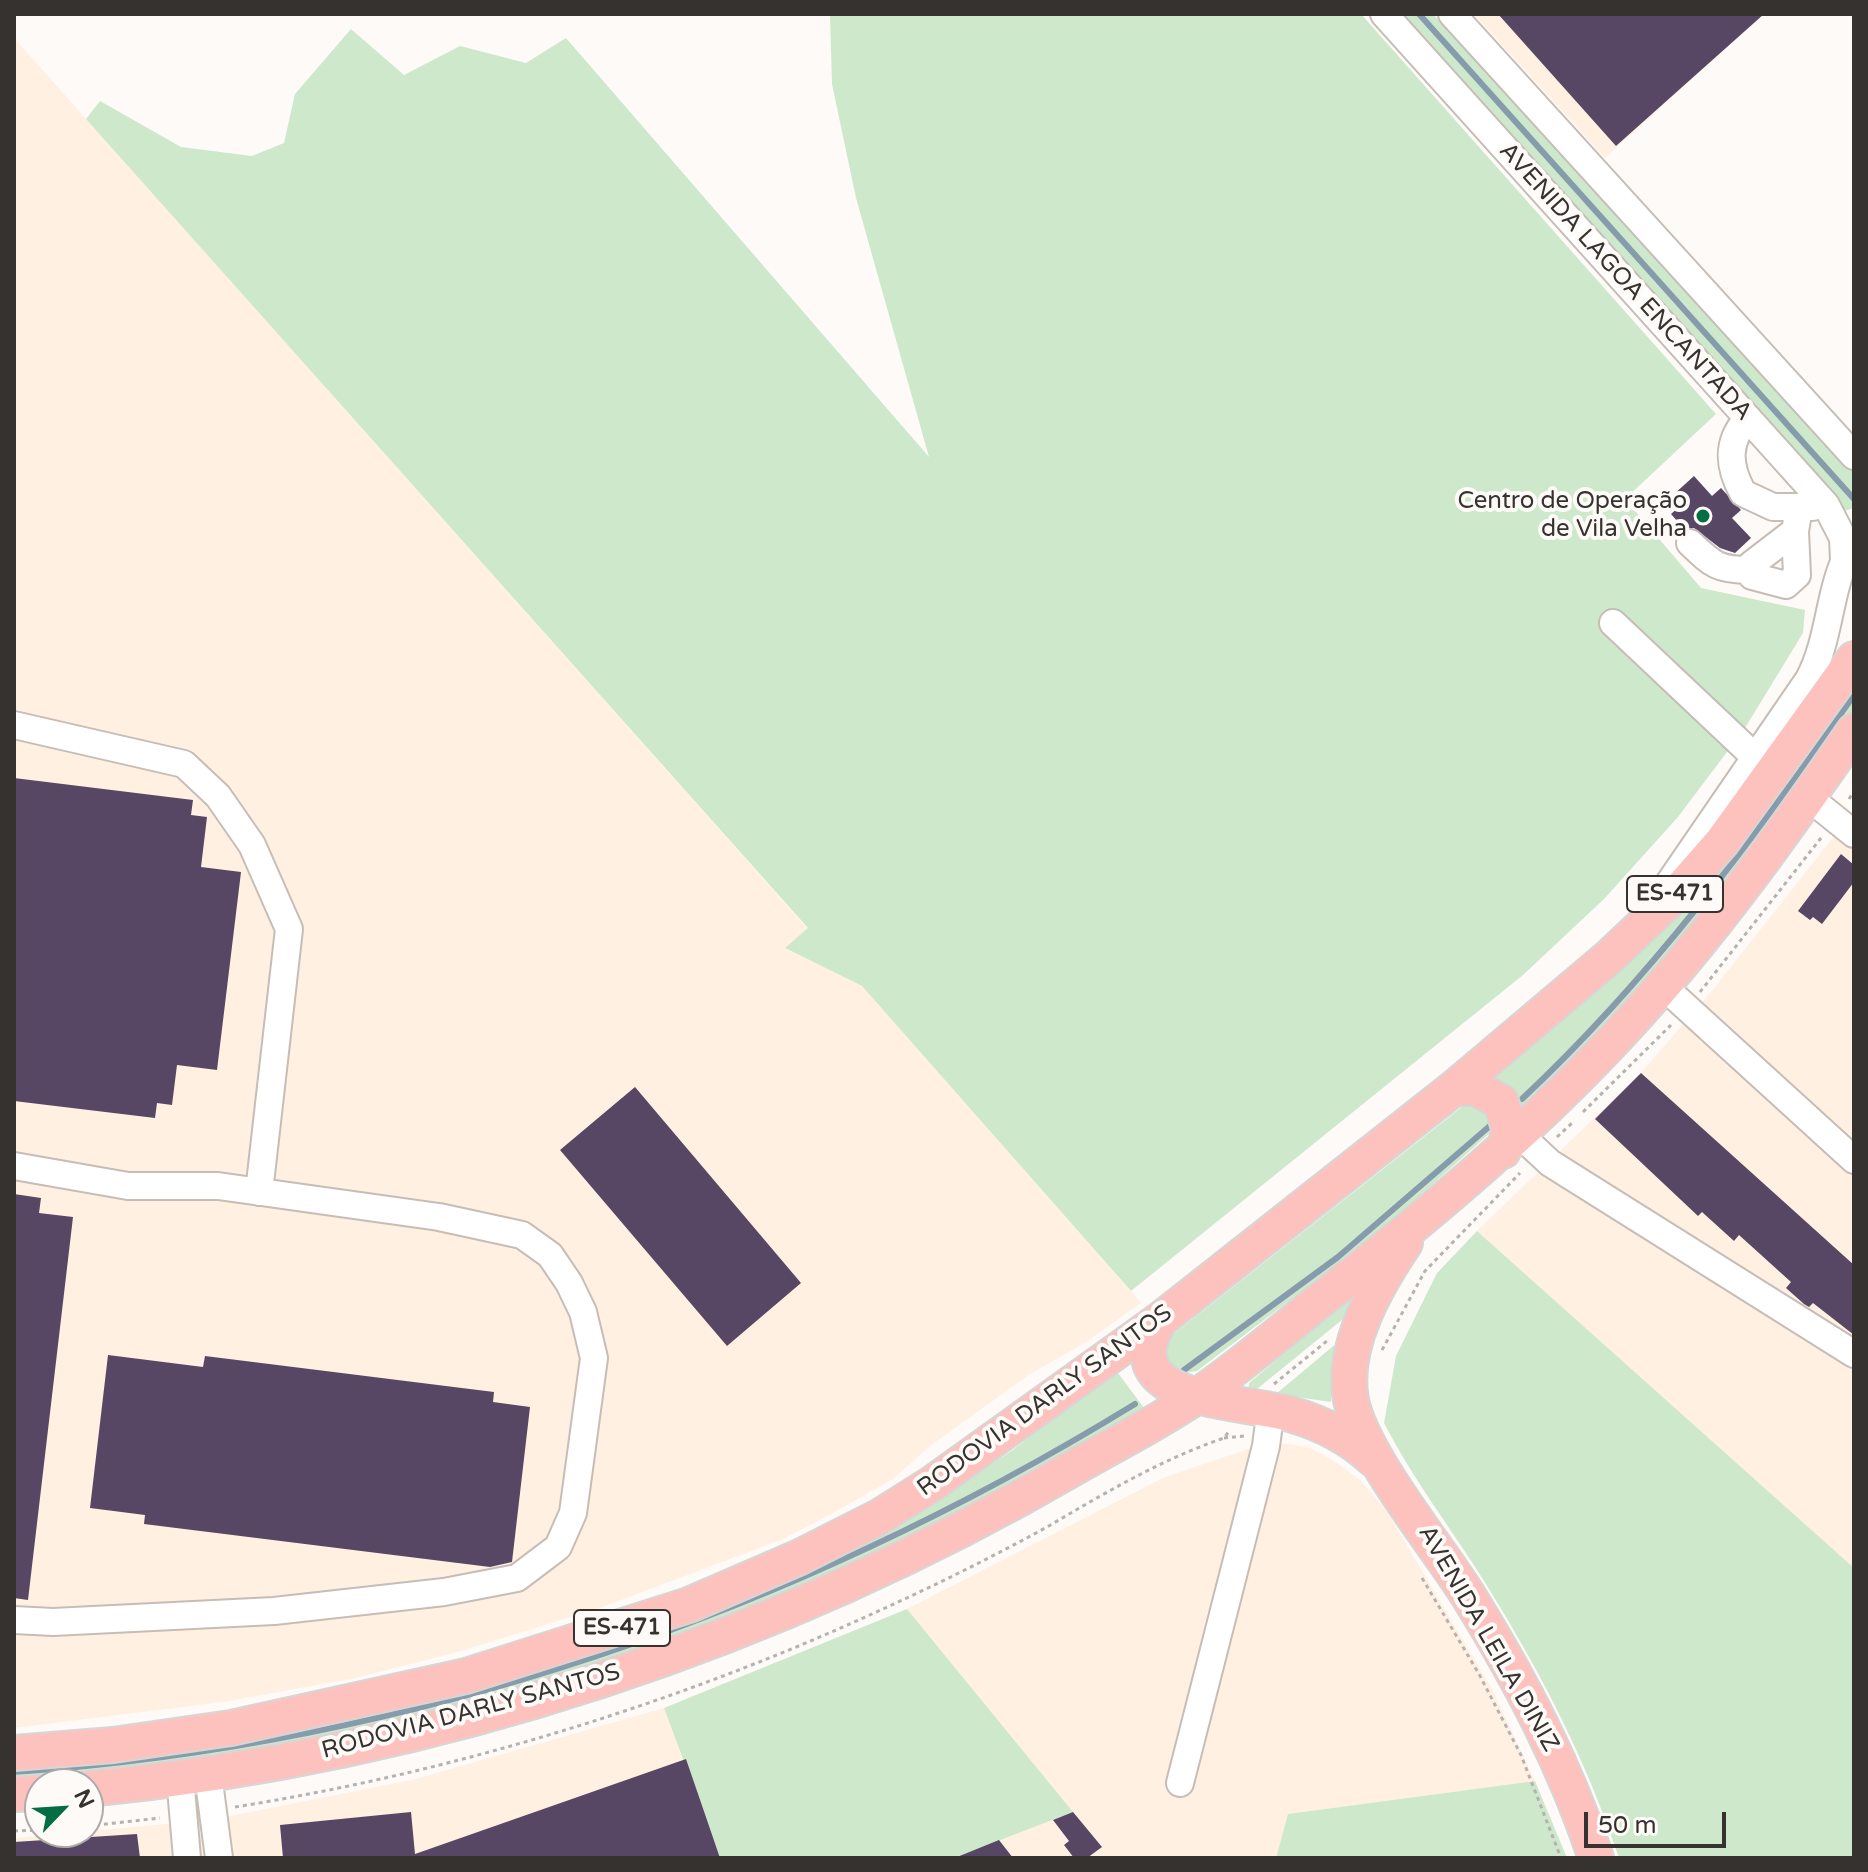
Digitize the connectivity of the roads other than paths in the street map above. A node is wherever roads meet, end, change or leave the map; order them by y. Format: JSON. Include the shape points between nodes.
{"nodes":[{"id":1,"x":1384,"y":14,"type":"edge"},
{"id":2,"x":1452,"y":14,"type":"edge"},
{"id":3,"x":1748,"y":418,"type":"junction"},
{"id":4,"x":1854,"y":456,"type":"edge"},
{"id":5,"x":1826,"y":505,"type":"junction"},
{"id":6,"x":1797,"y":520,"type":"junction"},
{"id":7,"x":1690,"y":543,"type":"dead end"},
{"id":8,"x":1849,"y":552,"type":"edge"},
{"id":9,"x":1750,"y":570,"type":"junction"},
{"id":10,"x":1613,"y":623,"type":"dead end"},
{"id":11,"x":1854,"y":659,"type":"edge"},
{"id":12,"x":14,"y":725,"type":"edge"},
{"id":13,"x":1854,"y":731,"type":"edge"},
{"id":14,"x":1755,"y":757,"type":"junction"},
{"id":15,"x":1808,"y":797,"type":"junction"},
{"id":16,"x":1854,"y":834,"type":"edge"},
{"id":17,"x":1632,"y":936,"type":"junction"},
{"id":18,"x":1663,"y":986,"type":"junction"},
{"id":19,"x":1453,"y":1089,"type":"junction"},
{"id":20,"x":1512,"y":1143,"type":"junction"},
{"id":21,"x":1854,"y":1160,"type":"edge"},
{"id":22,"x":14,"y":1166,"type":"edge"},
{"id":23,"x":259,"y":1192,"type":"junction"},
{"id":24,"x":1423,"y":1219,"type":"junction"},
{"id":25,"x":1160,"y":1320,"type":"junction"},
{"id":26,"x":1854,"y":1354,"type":"edge"},
{"id":27,"x":1196,"y":1396,"type":"junction"},
{"id":28,"x":1264,"y":1416,"type":"junction"},
{"id":29,"x":1101,"y":1452,"type":"junction"},
{"id":30,"x":1384,"y":1471,"type":"junction"},
{"id":31,"x":14,"y":1620,"type":"edge"},
{"id":32,"x":14,"y":1753,"type":"edge"},
{"id":33,"x":194,"y":1775,"type":"junction"},
{"id":34,"x":1180,"y":1783,"type":"dead end"},
{"id":35,"x":104,"y":1787,"type":"edge"},
{"id":36,"x":187,"y":1858,"type":"edge"},
{"id":37,"x":219,"y":1858,"type":"edge"},
{"id":38,"x":1596,"y":1858,"type":"edge"}],
"edges":[{"from":1,"to":3,"type":"street","name":"AVENIDA LAGOA ENCANTADA"},
{"from":2,"to":4,"type":"street","name":"AVENIDA LAGOA ENCANTADA"},
{"from":3,"to":5,"type":"street","name":"AVENIDA LAGOA ENCANTADA"},
{"from":3,"to":6,"type":"street","via":[[1732,443],[1734,478],[1756,502]]},
{"from":5,"to":6,"type":"street"},
{"from":5,"to":8,"type":"street","name":"AVENIDA LAGOA ENCANTADA"},
{"from":6,"to":9,"type":"street"},
{"from":6,"to":9,"type":"street","via":[[1793,581],[1786,585],[1752,576]]},
{"from":7,"to":9,"type":"street","via":[[1724,570]]},
{"from":8,"to":14,"type":"street","via":[[1832,596],[1818,663]]},
{"from":10,"to":14,"type":"street"},
{"from":11,"to":17,"type":"main road","name":"RODOVIA DARLY SANTOS","number":"ES-471","via":[[1722,842]]},
{"from":12,"to":23,"type":"street","via":[[184,764],[218,796],[252,845],[289,929]]},
{"from":13,"to":15,"type":"main road","name":"RODOVIA DARLY SANTOS","number":"ES-471"},
{"from":14,"to":17,"type":"street"},
{"from":15,"to":16,"type":"street"},
{"from":15,"to":18,"type":"main road","name":"RODOVIA DARLY SANTOS","number":"ES-471"},
{"from":17,"to":19,"type":"main road","name":"RODOVIA DARLY SANTOS","number":"ES-471"},
{"from":18,"to":20,"type":"main road","name":"RODOVIA DARLY SANTOS","number":"ES-471"},
{"from":18,"to":21,"type":"street"},
{"from":19,"to":20,"type":"main road","via":[[1484,1089],[1501,1102]]},
{"from":19,"to":25,"type":"main road","name":"RODOVIA DARLY SANTOS","number":"ES-471"},
{"from":20,"to":24,"type":"main road","name":"RODOVIA DARLY SANTOS","number":"ES-471"},
{"from":20,"to":26,"type":"street"},
{"from":22,"to":23,"type":"street","via":[[128,1186],[218,1186]]},
{"from":23,"to":31,"type":"street","via":[[439,1217],[522,1235],[550,1255],[583,1312],[594,1358],[573,1513],[558,1547],[517,1578],[444,1592],[274,1611]]},
{"from":24,"to":27,"type":"main road","name":"RODOVIA DARLY SANTOS","number":"ES-471"},
{"from":24,"to":30,"type":"main road","name":"AVENIDA LEILA DINIZ","via":[[1379,1285],[1350,1366],[1352,1401]]},
{"from":25,"to":27,"type":"main road","name":"AVENIDA LEILA DINIZ","via":[[1150,1349],[1154,1369],[1167,1386]]},
{"from":25,"to":32,"type":"main road","name":"RODOVIA DARLY SANTOS","number":"ES-471","via":[[908,1500],[824,1546],[689,1605],[466,1676],[289,1718],[172,1737]]},
{"from":27,"to":28,"type":"main road","name":"AVENIDA LEILA DINIZ"},
{"from":27,"to":29,"type":"main road","name":"RODOVIA DARLY SANTOS","number":"ES-471"},
{"from":28,"to":29,"type":"main road","via":[[1176,1425]]},
{"from":28,"to":30,"type":"main road","name":"AVENIDA LEILA DINIZ","via":[[1312,1421],[1345,1436]]},
{"from":28,"to":34,"type":"street"},
{"from":29,"to":33,"type":"main road","name":"RODOVIA DARLY SANTOS","number":"ES-471","via":[[922,1550],[703,1644],[420,1731]]},
{"from":30,"to":38,"type":"main road","name":"AVENIDA LEILA DINIZ","via":[[1470,1598],[1534,1708],[1564,1769]]},
{"from":33,"to":35,"type":"main road","name":"RODOVIA DARLY SANTOS","number":"ES-471"},
{"from":33,"to":36,"type":"street"},
{"from":33,"to":37,"type":"street"}]}
